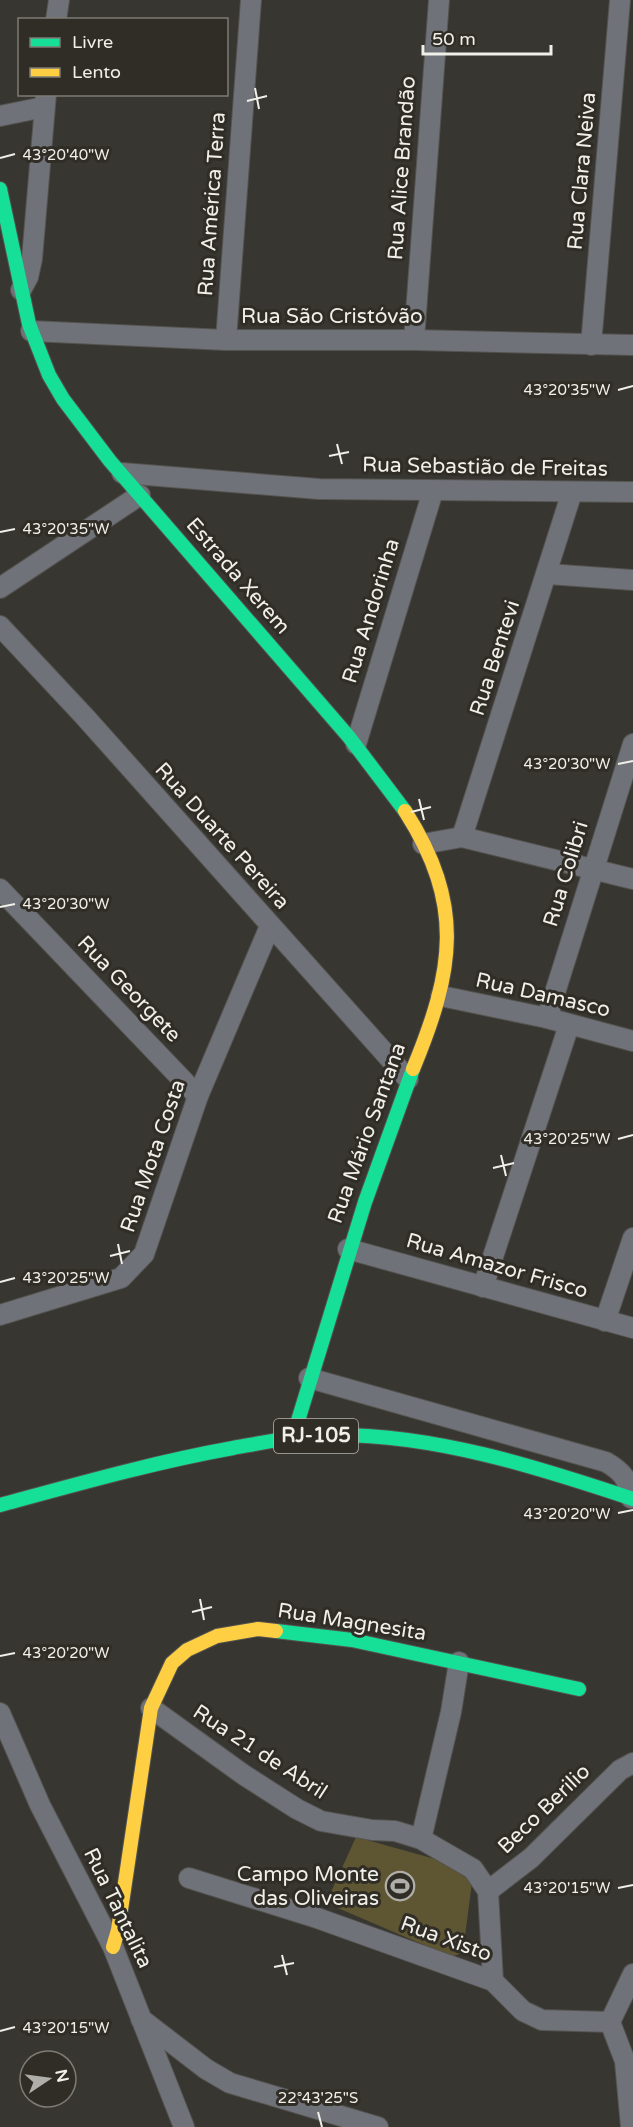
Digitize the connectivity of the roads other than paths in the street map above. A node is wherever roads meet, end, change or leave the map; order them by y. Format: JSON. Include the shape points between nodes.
{"nodes":[{"id":1,"x":59,"y":0,"type":"edge"},
{"id":2,"x":251,"y":0,"type":"edge"},
{"id":3,"x":439,"y":0,"type":"edge"},
{"id":4,"x":620,"y":0,"type":"edge"},
{"id":5,"x":56,"y":18,"type":"edge"},
{"id":6,"x":45,"y":101,"type":"edge"},
{"id":7,"x":0,"y":116,"type":"edge"},
{"id":8,"x":0,"y":189,"type":"edge"},
{"id":9,"x":21,"y":290,"type":"junction"},
{"id":10,"x":31,"y":331,"type":"junction"},
{"id":11,"x":226,"y":340,"type":"junction"},
{"id":12,"x":414,"y":340,"type":"junction"},
{"id":13,"x":591,"y":345,"type":"junction"},
{"id":14,"x":633,"y":345,"type":"edge"},
{"id":15,"x":122,"y":473,"type":"junction"},
{"id":16,"x":433,"y":491,"type":"junction"},
{"id":17,"x":572,"y":492,"type":"junction"},
{"id":18,"x":633,"y":492,"type":"edge"},
{"id":19,"x":140,"y":495,"type":"junction"},
{"id":20,"x":548,"y":574,"type":"junction"},
{"id":21,"x":633,"y":580,"type":"edge"},
{"id":22,"x":0,"y":588,"type":"edge"},
{"id":23,"x":0,"y":626,"type":"edge"},
{"id":24,"x":356,"y":744,"type":"junction"},
{"id":25,"x":633,"y":744,"type":"edge"},
{"id":26,"x":462,"y":837,"type":"junction"},
{"id":27,"x":423,"y":844,"type":"junction"},
{"id":28,"x":592,"y":868,"type":"junction"},
{"id":29,"x":633,"y":879,"type":"edge"},
{"id":30,"x":0,"y":889,"type":"edge"},
{"id":31,"x":270,"y":926,"type":"junction"},
{"id":32,"x":441,"y":996,"type":"junction"},
{"id":33,"x":547,"y":1018,"type":"junction"},
{"id":34,"x":569,"y":1025,"type":"junction"},
{"id":35,"x":633,"y":1041,"type":"edge"},
{"id":36,"x":408,"y":1079,"type":"junction"},
{"id":37,"x":198,"y":1096,"type":"junction"},
{"id":38,"x":633,"y":1238,"type":"edge"},
{"id":39,"x":348,"y":1249,"type":"junction"},
{"id":40,"x":483,"y":1287,"type":"junction"},
{"id":41,"x":0,"y":1315,"type":"edge"},
{"id":42,"x":605,"y":1322,"type":"junction"},
{"id":43,"x":633,"y":1328,"type":"edge"},
{"id":44,"x":309,"y":1378,"type":"junction"},
{"id":45,"x":293,"y":1437,"type":"junction"},
{"id":46,"x":632,"y":1499,"type":"edge"},
{"id":47,"x":0,"y":1505,"type":"edge"},
{"id":48,"x":459,"y":1662,"type":"junction"},
{"id":49,"x":579,"y":1689,"type":"dead end"},
{"id":50,"x":151,"y":1708,"type":"junction"},
{"id":51,"x":0,"y":1713,"type":"edge"},
{"id":52,"x":633,"y":1762,"type":"edge"},
{"id":53,"x":421,"y":1839,"type":"junction"},
{"id":54,"x":189,"y":1878,"type":"dead end"},
{"id":55,"x":488,"y":1891,"type":"junction"},
{"id":56,"x":113,"y":1947,"type":"junction"},
{"id":57,"x":633,"y":1974,"type":"edge"},
{"id":58,"x":492,"y":1981,"type":"junction"},
{"id":59,"x":141,"y":2019,"type":"junction"},
{"id":60,"x":610,"y":2022,"type":"junction"},
{"id":61,"x":629,"y":2063,"type":"edge"},
{"id":62,"x":184,"y":2127,"type":"edge"},
{"id":63,"x":378,"y":2127,"type":"edge"},
{"id":64,"x":631,"y":2127,"type":"edge"}],
"edges":[{"from":1,"to":5,"type":"street"},
{"from":2,"to":11,"type":"street","name":"Rua América Terra"},
{"from":3,"to":12,"type":"street","name":"Rua Alice Brandão"},
{"from":4,"to":13,"type":"street","name":"Rua Clara Neiva"},
{"from":6,"to":7,"type":"street"},
{"from":6,"to":9,"type":"street","via":[[32,259]]},
{"from":8,"to":9,"type":"street","name":"Estrada Xerem"},
{"from":9,"to":10,"type":"street","name":"Estrada Xerem"},
{"from":10,"to":11,"type":"street","name":"Rua São Cristóvão"},
{"from":10,"to":15,"type":"street","name":"Estrada Xerem","via":[[62,398]]},
{"from":11,"to":12,"type":"street","name":"Rua São Cristóvão"},
{"from":12,"to":13,"type":"street","name":"Rua São Cristóvão"},
{"from":13,"to":14,"type":"street","name":"Rua São Cristóvão"},
{"from":15,"to":16,"type":"street","name":"Rua Sebastião de Freitas","via":[[320,489]]},
{"from":15,"to":19,"type":"street","name":"Estrada Xerem"},
{"from":16,"to":17,"type":"street","name":"Rua Sebastião de Freitas"},
{"from":16,"to":24,"type":"street","name":"Rua Andorinha"},
{"from":17,"to":18,"type":"street","name":"Rua Sebastião de Freitas"},
{"from":17,"to":20,"type":"street","name":"Rua Bentevi"},
{"from":19,"to":22,"type":"street"},
{"from":19,"to":24,"type":"street","name":"Estrada Xerem"},
{"from":20,"to":21,"type":"street"},
{"from":20,"to":26,"type":"street","name":"Rua Bentevi"},
{"from":23,"to":31,"type":"street","name":"Rua Duarte Pereira"},
{"from":24,"to":27,"type":"street","name":"Estrada Xerem"},
{"from":25,"to":28,"type":"street","name":"Rua Colibri"},
{"from":26,"to":27,"type":"street"},
{"from":26,"to":28,"type":"street"},
{"from":27,"to":32,"type":"street","name":"Rua Mário Santana","via":[[434,865],[446,908],[447,951]]},
{"from":28,"to":29,"type":"street"},
{"from":28,"to":33,"type":"street","name":"Rua Colibri"},
{"from":30,"to":37,"type":"street","name":"Rua Georgete"},
{"from":31,"to":36,"type":"street","name":"Rua Duarte Pereira"},
{"from":31,"to":37,"type":"street","name":"Rua Mota Costa"},
{"from":32,"to":33,"type":"street","name":"Rua Damasco"},
{"from":32,"to":36,"type":"street","name":"Rua Mário Santana"},
{"from":33,"to":34,"type":"street","name":"Rua Damasco"},
{"from":34,"to":35,"type":"street","name":"Rua Damasco"},
{"from":34,"to":40,"type":"street"},
{"from":36,"to":39,"type":"street","name":"Rua Mário Santana"},
{"from":37,"to":41,"type":"street","name":"Rua Mota Costa","via":[[144,1254],[132,1268],[121,1278]]},
{"from":38,"to":42,"type":"street"},
{"from":39,"to":40,"type":"street","name":"Rua Amazor Frisco"},
{"from":39,"to":44,"type":"street","name":"Rua Mário Santana"},
{"from":40,"to":42,"type":"street","name":"Rua Amazor Frisco"},
{"from":42,"to":43,"type":"street","name":"Rua Amazor Frisco"},
{"from":44,"to":45,"type":"street","name":"Rua Mário Santana"},
{"from":44,"to":46,"type":"street","via":[[606,1462],[621,1471],[629,1482]]},
{"from":45,"to":46,"type":"street","number":"RJ-105","via":[[345,1435],[442,1448]]},
{"from":45,"to":47,"type":"street","number":"RJ-105","via":[[196,1454]]},
{"from":48,"to":49,"type":"street","name":"Rua Magnesita"},
{"from":48,"to":50,"type":"street","name":"Rua Magnesita","via":[[352,1640],[258,1629],[217,1636],[187,1650],[172,1664]]},
{"from":48,"to":53,"type":"street"},
{"from":50,"to":53,"type":"street","name":"Rua 21 de Abril","via":[[244,1775],[321,1821],[395,1831]]},
{"from":50,"to":56,"type":"street","name":"Rua Magnesita"},
{"from":51,"to":56,"type":"street","name":"Rua Tantalita","via":[[40,1805]]},
{"from":52,"to":55,"type":"street","name":"Beco Berilio","via":[[620,1770],[531,1858]]},
{"from":53,"to":55,"type":"street","name":"Rua 21 de Abril","via":[[473,1869]]},
{"from":54,"to":58,"type":"street","name":"Rua Xisto","via":[[317,1918]]},
{"from":55,"to":58,"type":"street"},
{"from":56,"to":59,"type":"street","name":"Rua Tantalita"},
{"from":57,"to":60,"type":"street"},
{"from":58,"to":60,"type":"street","name":"Rua Xisto","via":[[523,2011],[542,2020]]},
{"from":59,"to":62,"type":"street","name":"Rua Tantalita"},
{"from":59,"to":63,"type":"street","via":[[230,2083]]},
{"from":60,"to":61,"type":"street"},
{"from":61,"to":64,"type":"street"}]}
